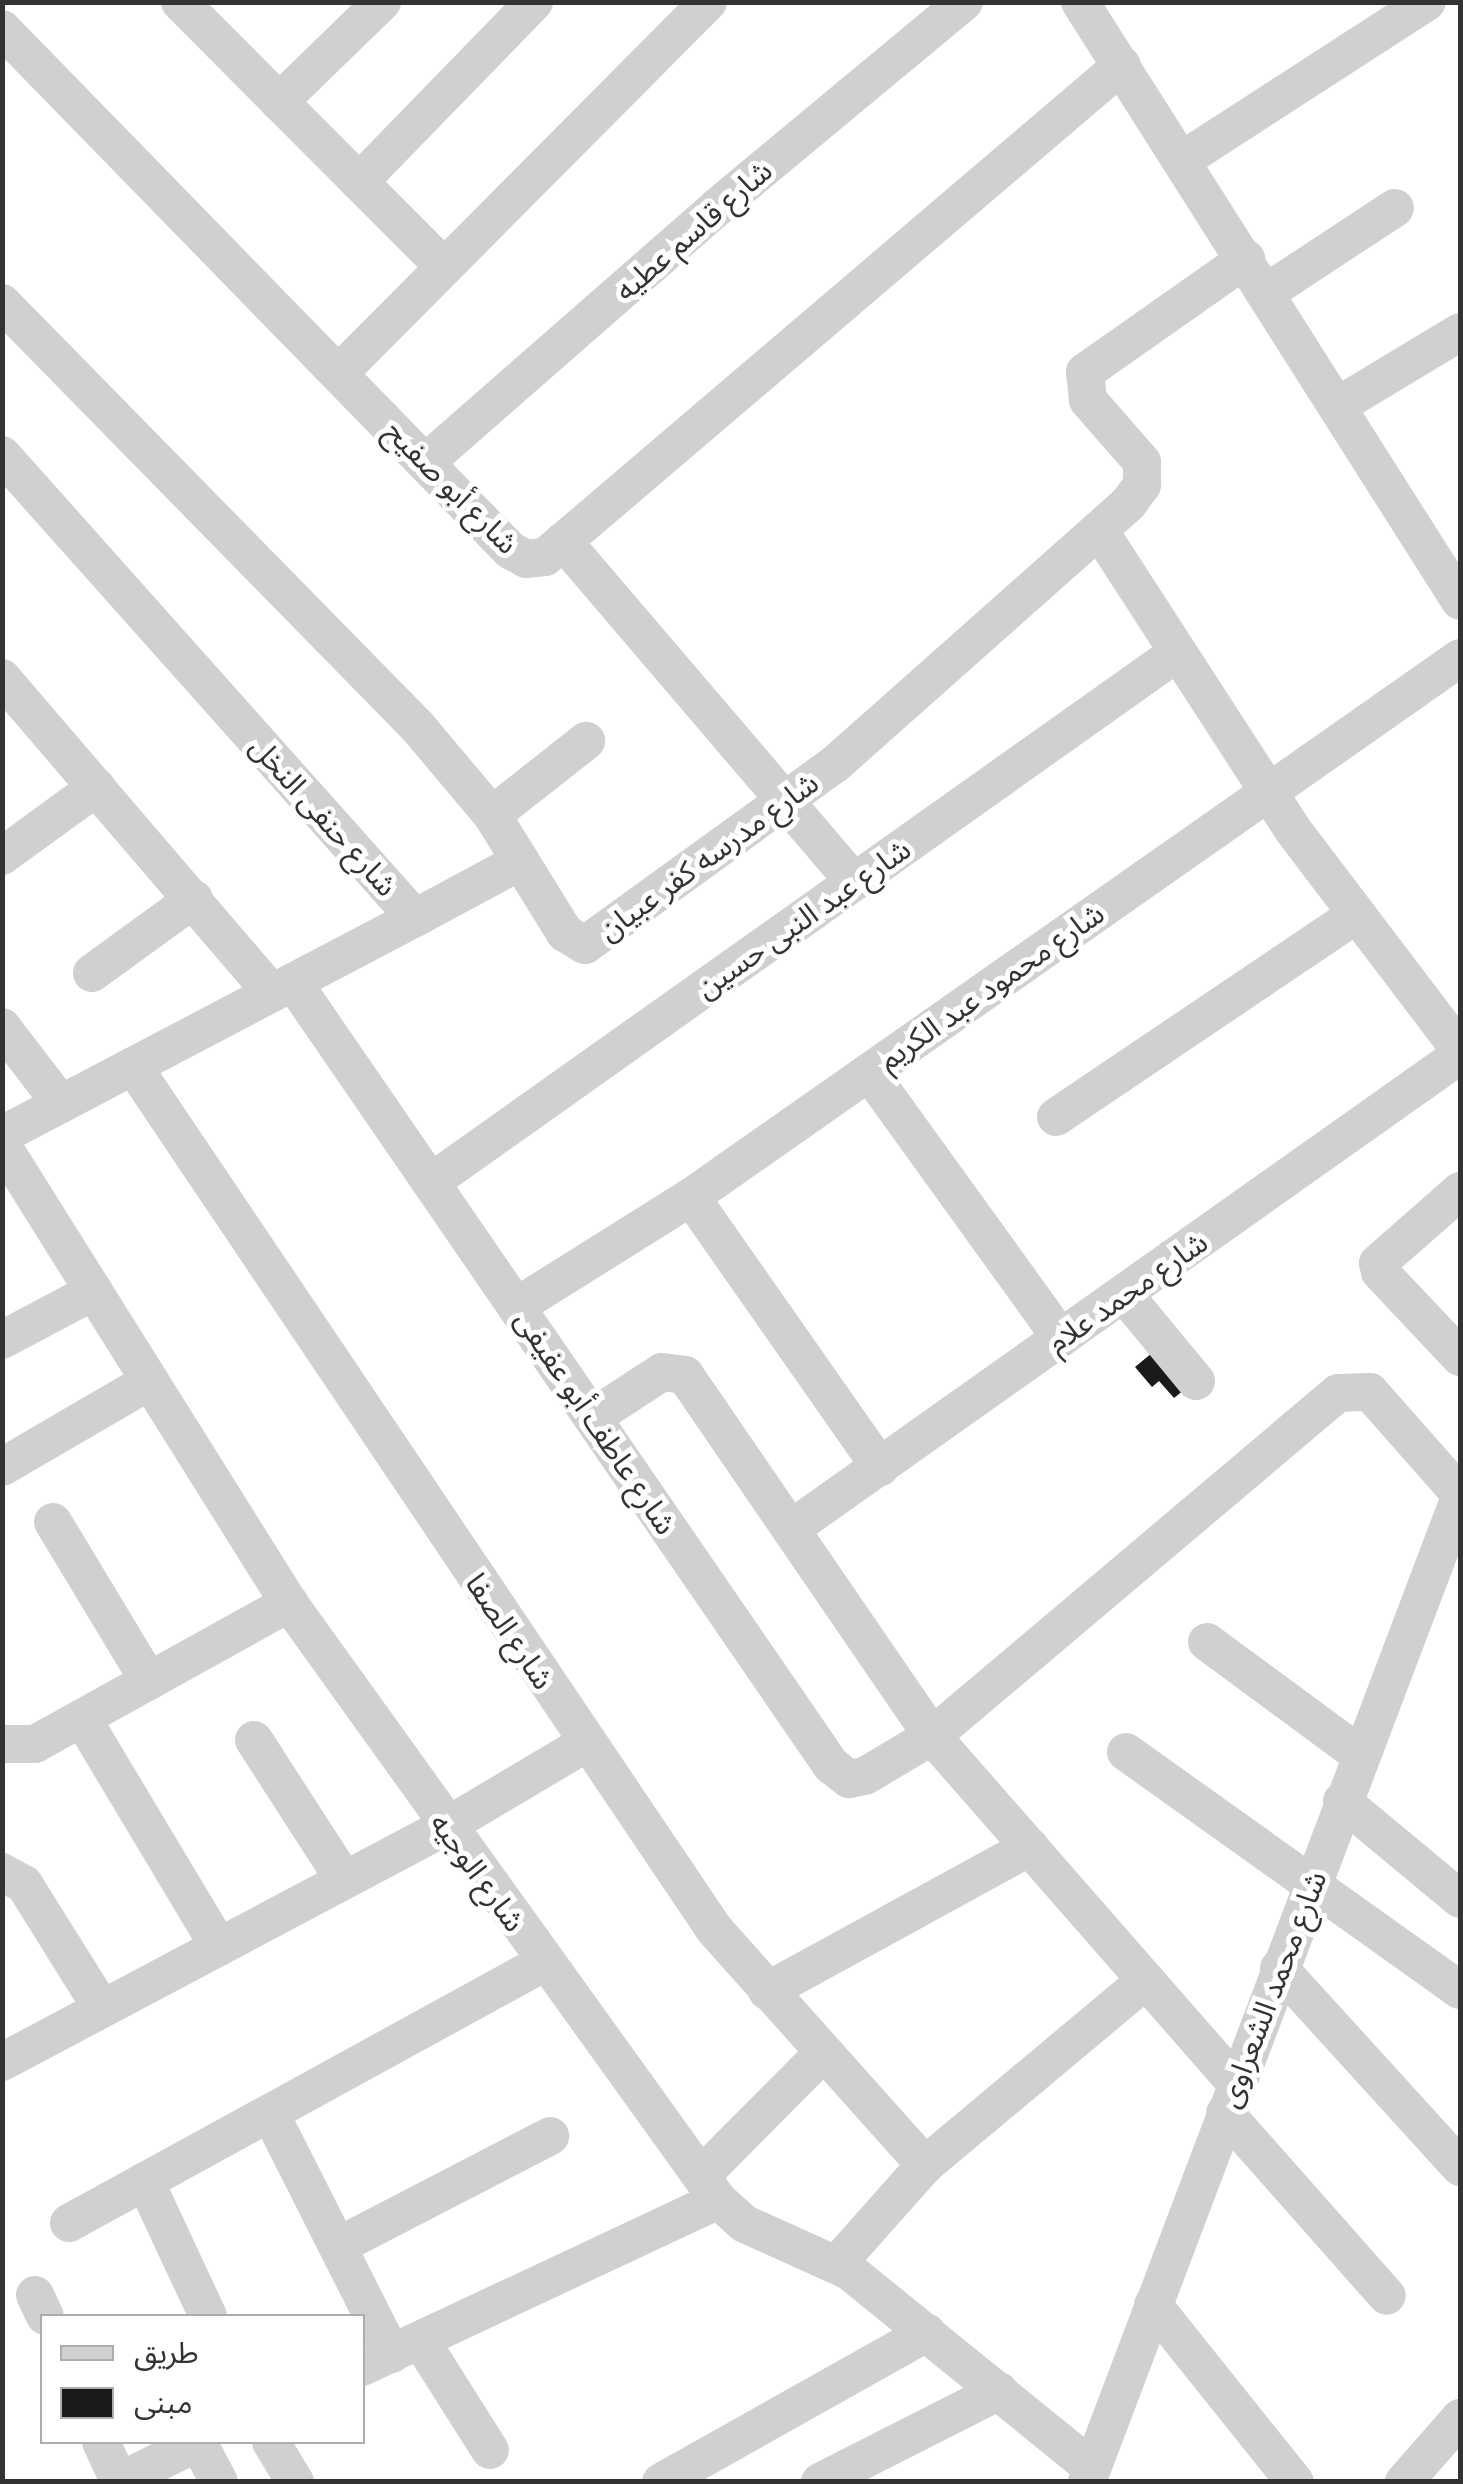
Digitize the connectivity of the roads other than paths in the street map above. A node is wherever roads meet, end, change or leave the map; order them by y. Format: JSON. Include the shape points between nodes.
{"nodes":[{"id":1,"x":180,"y":2,"type":"edge"},
{"id":2,"x":382,"y":2,"type":"edge"},
{"id":3,"x":534,"y":2,"type":"edge"},
{"id":4,"x":708,"y":2,"type":"edge"},
{"id":5,"x":964,"y":2,"type":"edge"},
{"id":6,"x":1080,"y":2,"type":"edge"},
{"id":7,"x":1427,"y":2,"type":"edge"},
{"id":8,"x":2,"y":29,"type":"edge"},
{"id":9,"x":1122,"y":65,"type":"junction"},
{"id":10,"x":279,"y":102,"type":"junction"},
{"id":11,"x":1184,"y":159,"type":"junction"},
{"id":12,"x":359,"y":182,"type":"junction"},
{"id":13,"x":1395,"y":208,"type":"dead end"},
{"id":14,"x":1246,"y":260,"type":"junction"},
{"id":15,"x":444,"y":267,"type":"junction"},
{"id":16,"x":1266,"y":292,"type":"junction"},
{"id":17,"x":2,"y":302,"type":"edge"},
{"id":18,"x":1460,"y":332,"type":"edge"},
{"id":19,"x":339,"y":373,"type":"junction"},
{"id":20,"x":1339,"y":405,"type":"junction"},
{"id":21,"x":2,"y":455,"type":"edge"},
{"id":22,"x":425,"y":463,"type":"junction"},
{"id":23,"x":1099,"y":530,"type":"junction"},
{"id":24,"x":564,"y":541,"type":"junction"},
{"id":25,"x":1460,"y":601,"type":"edge"},
{"id":26,"x":1174,"y":655,"type":"junction"},
{"id":27,"x":1460,"y":658,"type":"edge"},
{"id":28,"x":2,"y":678,"type":"edge"},
{"id":29,"x":586,"y":741,"type":"dead end"},
{"id":30,"x":97,"y":787,"type":"junction"},
{"id":31,"x":1268,"y":793,"type":"junction"},
{"id":32,"x":785,"y":800,"type":"junction"},
{"id":33,"x":492,"y":815,"type":"junction"},
{"id":34,"x":2,"y":856,"type":"edge"},
{"id":35,"x":521,"y":861,"type":"junction"},
{"id":36,"x":854,"y":882,"type":"junction"},
{"id":37,"x":194,"y":899,"type":"junction"},
{"id":38,"x":1355,"y":915,"type":"junction"},
{"id":39,"x":415,"y":918,"type":"junction"},
{"id":40,"x":92,"y":973,"type":"dead end"},
{"id":41,"x":282,"y":987,"type":"junction"},
{"id":42,"x":2,"y":1027,"type":"edge"},
{"id":43,"x":1460,"y":1053,"type":"edge"},
{"id":44,"x":133,"y":1066,"type":"junction"},
{"id":45,"x":869,"y":1072,"type":"junction"},
{"id":46,"x":61,"y":1104,"type":"junction"},
{"id":47,"x":1056,"y":1117,"type":"dead end"},
{"id":48,"x":2,"y":1135,"type":"edge"},
{"id":49,"x":2,"y":1145,"type":"edge"},
{"id":50,"x":431,"y":1182,"type":"junction"},
{"id":51,"x":1460,"y":1192,"type":"edge"},
{"id":52,"x":691,"y":1197,"type":"junction"},
{"id":53,"x":94,"y":1291,"type":"junction"},
{"id":54,"x":1124,"y":1294,"type":"junction"},
{"id":55,"x":517,"y":1306,"type":"junction"},
{"id":56,"x":1061,"y":1338,"type":"junction"},
{"id":57,"x":2,"y":1340,"type":"edge"},
{"id":58,"x":1460,"y":1358,"type":"edge"},
{"id":59,"x":150,"y":1381,"type":"junction"},
{"id":60,"x":1196,"y":1382,"type":"dead end"},
{"id":61,"x":593,"y":1417,"type":"junction"},
{"id":62,"x":2,"y":1466,"type":"edge"},
{"id":63,"x":880,"y":1467,"type":"junction"},
{"id":64,"x":1460,"y":1500,"type":"edge"},
{"id":65,"x":53,"y":1522,"type":"dead end"},
{"id":66,"x":792,"y":1528,"type":"junction"},
{"id":67,"x":289,"y":1603,"type":"junction"},
{"id":68,"x":1206,"y":1642,"type":"dead end"},
{"id":69,"x":149,"y":1681,"type":"junction"},
{"id":70,"x":82,"y":1718,"type":"junction"},
{"id":71,"x":932,"y":1736,"type":"junction"},
{"id":72,"x":254,"y":1740,"type":"dead end"},
{"id":73,"x":2,"y":1744,"type":"edge"},
{"id":74,"x":585,"y":1744,"type":"junction"},
{"id":75,"x":1126,"y":1752,"type":"dead end"},
{"id":76,"x":1360,"y":1754,"type":"junction"},
{"id":77,"x":1342,"y":1800,"type":"junction"},
{"id":78,"x":444,"y":1827,"type":"junction"},
{"id":79,"x":1030,"y":1848,"type":"junction"},
{"id":80,"x":2,"y":1872,"type":"edge"},
{"id":81,"x":343,"y":1878,"type":"junction"},
{"id":82,"x":1454,"y":1881,"type":"edge"},
{"id":83,"x":1310,"y":1886,"type":"junction"},
{"id":84,"x":219,"y":1946,"type":"junction"},
{"id":85,"x":545,"y":1962,"type":"junction"},
{"id":86,"x":1279,"y":1968,"type":"junction"},
{"id":87,"x":1146,"y":1980,"type":"junction"},
{"id":88,"x":1460,"y":1990,"type":"edge"},
{"id":89,"x":767,"y":1991,"type":"junction"},
{"id":90,"x":102,"y":2009,"type":"junction"},
{"id":91,"x":821,"y":2055,"type":"junction"},
{"id":92,"x":2,"y":2062,"type":"edge"},
{"id":93,"x":1231,"y":2098,"type":"junction"},
{"id":94,"x":270,"y":2112,"type":"junction"},
{"id":95,"x":550,"y":2136,"type":"dead end"},
{"id":96,"x":925,"y":2165,"type":"junction"},
{"id":97,"x":1460,"y":2167,"type":"edge"},
{"id":98,"x":145,"y":2182,"type":"junction"},
{"id":99,"x":710,"y":2188,"type":"junction"},
{"id":100,"x":69,"y":2223,"type":"dead end"},
{"id":101,"x":338,"y":2246,"type":"junction"},
{"id":102,"x":837,"y":2264,"type":"junction"},
{"id":103,"x":1386,"y":2296,"type":"dead end"},
{"id":104,"x":1153,"y":2305,"type":"junction"},
{"id":105,"x":207,"y":2314,"type":"edge"},
{"id":106,"x":927,"y":2334,"type":"junction"},
{"id":107,"x":392,"y":2354,"type":"edge"},
{"id":108,"x":999,"y":2392,"type":"junction"},
{"id":109,"x":1460,"y":2418,"type":"edge"},
{"id":110,"x":102,"y":2444,"type":"edge"},
{"id":111,"x":194,"y":2444,"type":"edge"},
{"id":112,"x":199,"y":2444,"type":"edge"},
{"id":113,"x":271,"y":2444,"type":"edge"},
{"id":114,"x":490,"y":2450,"type":"dead end"},
{"id":115,"x":1089,"y":2475,"type":"edge"},
{"id":116,"x":119,"y":2481,"type":"edge"},
{"id":117,"x":219,"y":2482,"type":"edge"},
{"id":118,"x":294,"y":2482,"type":"edge"},
{"id":119,"x":661,"y":2482,"type":"edge"},
{"id":120,"x":820,"y":2482,"type":"edge"},
{"id":121,"x":1295,"y":2482,"type":"edge"},
{"id":122,"x":1404,"y":2482,"type":"edge"}],
"edges":[{"from":1,"to":10,"type":"street"},
{"from":2,"to":10,"type":"street"},
{"from":3,"to":12,"type":"street"},
{"from":4,"to":15,"type":"street"},
{"from":5,"to":22,"type":"street","name":"شارع قاسم عطيه"},
{"from":6,"to":9,"type":"street"},
{"from":7,"to":11,"type":"street"},
{"from":8,"to":19,"type":"street","name":"شارع أبو صفيح"},
{"from":9,"to":11,"type":"street"},
{"from":9,"to":24,"type":"street","name":"شارع أبو صفيح"},
{"from":10,"to":12,"type":"street"},
{"from":11,"to":14,"type":"street"},
{"from":12,"to":15,"type":"street"},
{"from":13,"to":16,"type":"street"},
{"from":14,"to":16,"type":"street"},
{"from":14,"to":23,"type":"street","name":"شارع مدرسه كفر عبيان","via":[[1089,364],[1083,381],[1088,400],[1142,462],[1144,473],[1136,496]]},
{"from":15,"to":19,"type":"street"},
{"from":16,"to":20,"type":"street"},
{"from":17,"to":33,"type":"street","name":"شارع مدرسه كفر عبيان","via":[[417,726]]},
{"from":18,"to":20,"type":"street"},
{"from":19,"to":22,"type":"street","name":"شارع أبو صفيح"},
{"from":20,"to":25,"type":"street"},
{"from":21,"to":39,"type":"street","name":"شارع حنفى النخل"},
{"from":22,"to":24,"type":"street","name":"شارع أبو صفيح","via":[[517,556],[545,557]]},
{"from":23,"to":26,"type":"street"},
{"from":23,"to":32,"type":"street","name":"شارع مدرسه كفر عبيان","via":[[834,765]]},
{"from":24,"to":32,"type":"street"},
{"from":26,"to":31,"type":"street"},
{"from":26,"to":36,"type":"street","name":"شارع عبد النبى حسين"},
{"from":27,"to":31,"type":"street","name":"شارع محمود عبد الكريم"},
{"from":28,"to":30,"type":"street","name":"شارع عاطف أبو عفيفى"},
{"from":29,"to":33,"type":"street"},
{"from":30,"to":34,"type":"street"},
{"from":30,"to":37,"type":"street","name":"شارع عاطف أبو عفيفى"},
{"from":31,"to":38,"type":"street"},
{"from":31,"to":45,"type":"street","name":"شارع محمود عبد الكريم"},
{"from":32,"to":35,"type":"street","name":"شارع مدرسه كفر عبيان","via":[[585,945],[564,932]]},
{"from":32,"to":36,"type":"street"},
{"from":33,"to":35,"type":"street","name":"شارع مدرسه كفر عبيان"},
{"from":35,"to":39,"type":"street"},
{"from":36,"to":50,"type":"street","name":"شارع عبد النبى حسين"},
{"from":37,"to":40,"type":"street"},
{"from":37,"to":41,"type":"street","name":"شارع عاطف أبو عفيفى"},
{"from":38,"to":43,"type":"street"},
{"from":38,"to":47,"type":"street"},
{"from":39,"to":41,"type":"street","name":"شارع حنفى النخل"},
{"from":41,"to":44,"type":"street","name":"شارع حنفى النخل"},
{"from":41,"to":50,"type":"street","name":"شارع عاطف أبو عفيفى"},
{"from":42,"to":46,"type":"street"},
{"from":43,"to":54,"type":"street","name":"شارع محمد علام"},
{"from":44,"to":46,"type":"street","name":"شارع حنفى النخل"},
{"from":44,"to":74,"type":"street","name":"شارع الصفا"},
{"from":45,"to":52,"type":"street","name":"شارع محمود عبد الكريم"},
{"from":45,"to":56,"type":"street"},
{"from":46,"to":48,"type":"street","name":"شارع حنفى النخل"},
{"from":49,"to":53,"type":"street","name":"شارع الوجيه"},
{"from":50,"to":55,"type":"street","name":"شارع عاطف أبو عفيفى"},
{"from":51,"to":58,"type":"street","via":[[1378,1263]]},
{"from":52,"to":55,"type":"street","name":"شارع محمود عبد الكريم"},
{"from":52,"to":63,"type":"street"},
{"from":53,"to":57,"type":"street"},
{"from":53,"to":59,"type":"street","name":"شارع الوجيه"},
{"from":54,"to":56,"type":"street","name":"شارع محمد علام"},
{"from":54,"to":60,"type":"street"},
{"from":55,"to":61,"type":"street","name":"شارع عاطف أبو عفيفى"},
{"from":56,"to":63,"type":"street","name":"شارع محمد علام"},
{"from":59,"to":62,"type":"street"},
{"from":59,"to":67,"type":"street","name":"شارع الوجيه"},
{"from":61,"to":66,"type":"street","via":[[662,1372],[685,1375]]},
{"from":61,"to":71,"type":"street","name":"شارع عاطف أبو عفيفى","via":[[830,1765],[849,1779],[865,1776]]},
{"from":63,"to":66,"type":"street","name":"شارع محمد علام"},
{"from":64,"to":71,"type":"street","name":"شارع عاطف أبو عفيفى","via":[[1370,1392],[1338,1392]]},
{"from":64,"to":76,"type":"street","name":"شارع محمد الشعراوى"},
{"from":65,"to":69,"type":"street"},
{"from":66,"to":71,"type":"street"},
{"from":67,"to":69,"type":"street"},
{"from":67,"to":78,"type":"street","name":"شارع الوجيه"},
{"from":68,"to":76,"type":"street"},
{"from":69,"to":70,"type":"street"},
{"from":70,"to":73,"type":"street","via":[[27,1747]]},
{"from":70,"to":84,"type":"street"},
{"from":71,"to":79,"type":"street"},
{"from":72,"to":81,"type":"street"},
{"from":74,"to":78,"type":"street"},
{"from":74,"to":89,"type":"street","name":"شارع الصفا","via":[[714,1929]]},
{"from":75,"to":83,"type":"street"},
{"from":76,"to":77,"type":"street","name":"شارع محمد الشعراوى"},
{"from":77,"to":82,"type":"street"},
{"from":77,"to":83,"type":"street","name":"شارع محمد الشعراوى"},
{"from":78,"to":81,"type":"street"},
{"from":78,"to":85,"type":"street","name":"شارع الوجيه"},
{"from":79,"to":87,"type":"street"},
{"from":79,"to":89,"type":"street"},
{"from":80,"to":90,"type":"street","via":[[24,1884]]},
{"from":81,"to":84,"type":"street"},
{"from":83,"to":86,"type":"street","name":"شارع محمد الشعراوى"},
{"from":83,"to":88,"type":"street"},
{"from":84,"to":90,"type":"street"},
{"from":85,"to":94,"type":"street"},
{"from":85,"to":99,"type":"street","name":"شارع الوجيه"},
{"from":86,"to":93,"type":"street","name":"شارع محمد الشعراوى"},
{"from":86,"to":97,"type":"street"},
{"from":87,"to":93,"type":"street"},
{"from":87,"to":96,"type":"street"},
{"from":89,"to":91,"type":"street","name":"شارع الصفا"},
{"from":90,"to":92,"type":"street"},
{"from":91,"to":96,"type":"street","name":"شارع الصفا"},
{"from":91,"to":99,"type":"street"},
{"from":93,"to":103,"type":"street"},
{"from":93,"to":104,"type":"street","name":"شارع محمد الشعراوى"},
{"from":94,"to":98,"type":"street"},
{"from":94,"to":101,"type":"street"},
{"from":95,"to":101,"type":"street"},
{"from":96,"to":102,"type":"street"},
{"from":98,"to":100,"type":"street"},
{"from":98,"to":105,"type":"street"},
{"from":99,"to":102,"type":"street","name":"شارع الوجيه","via":[[746,2224]]},
{"from":99,"to":107,"type":"street"},
{"from":101,"to":107,"type":"street"},
{"from":102,"to":106,"type":"street","name":"شارع الوجيه"},
{"from":104,"to":115,"type":"street","name":"شارع محمد الشعراوى"},
{"from":104,"to":121,"type":"street"},
{"from":106,"to":108,"type":"street","name":"شارع الوجيه"},
{"from":106,"to":119,"type":"street"},
{"from":107,"to":114,"type":"street"},
{"from":108,"to":115,"type":"street","name":"شارع الوجيه"},
{"from":108,"to":120,"type":"street"},
{"from":109,"to":122,"type":"street"},
{"from":110,"to":116,"type":"street"},
{"from":111,"to":116,"type":"street"},
{"from":112,"to":117,"type":"street"},
{"from":113,"to":118,"type":"street"}]}
